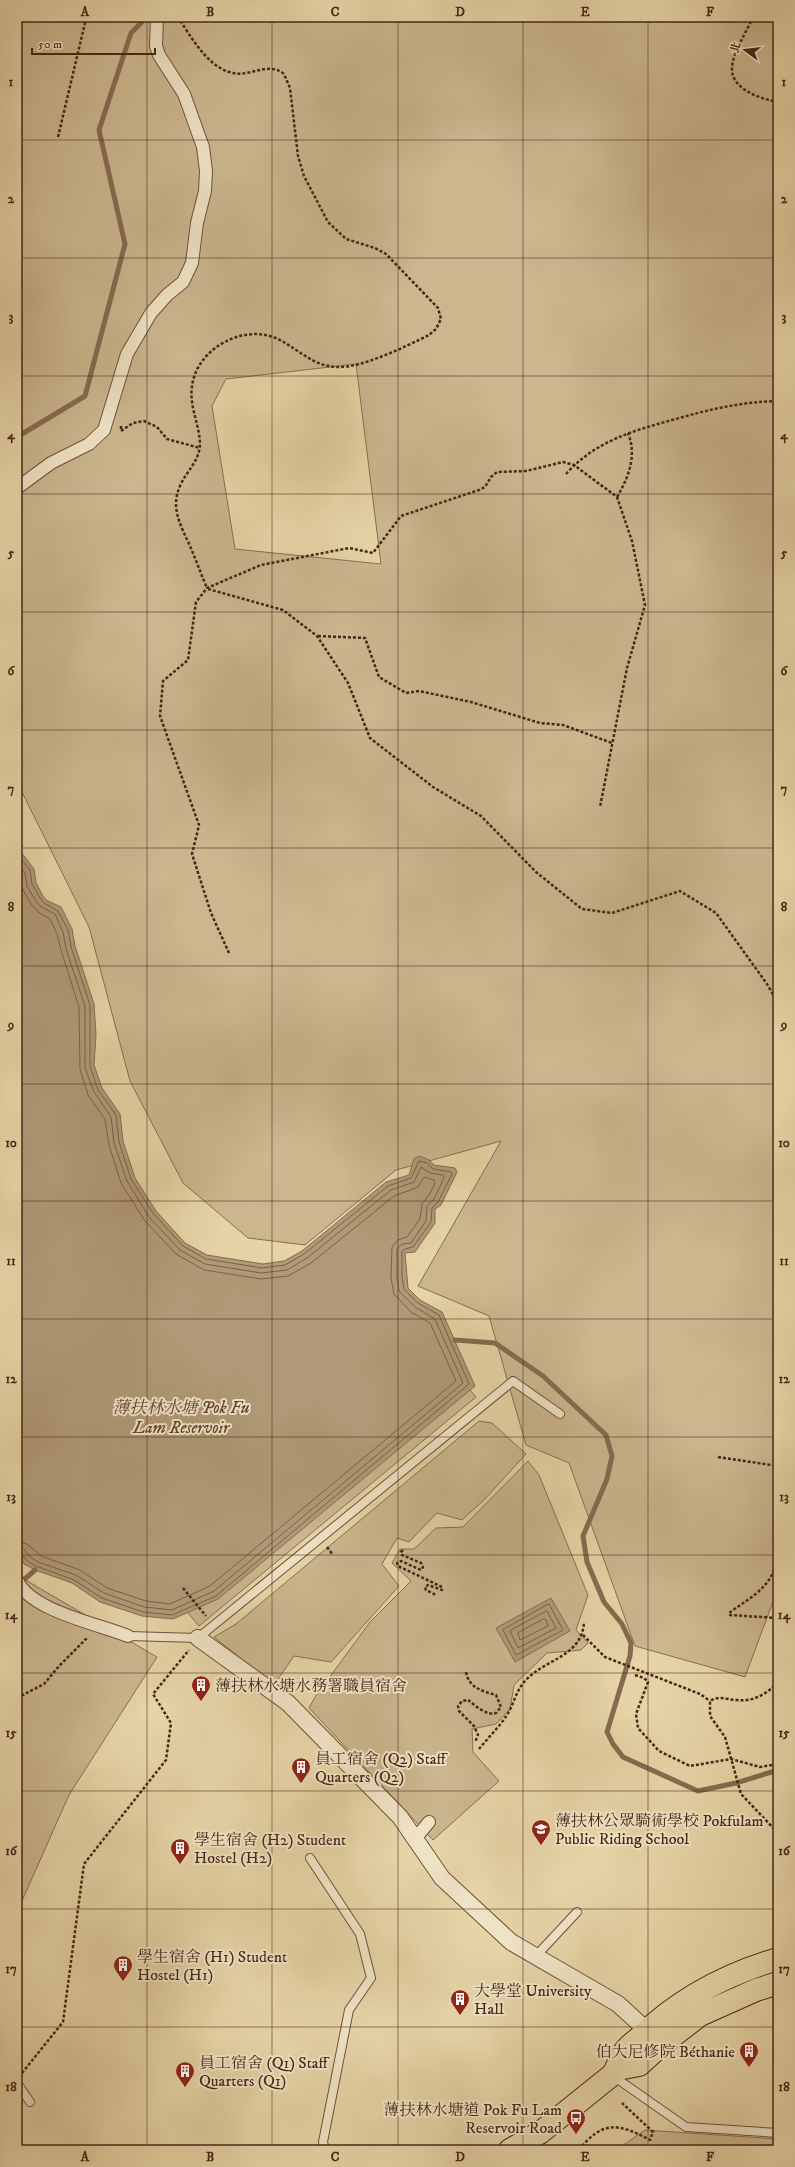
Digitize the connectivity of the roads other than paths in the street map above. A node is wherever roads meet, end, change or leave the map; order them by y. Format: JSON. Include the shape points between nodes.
{"nodes":[{"id":1,"x":157,"y":17,"type":"edge"},
{"id":2,"x":17,"y":488,"type":"edge"},
{"id":3,"x":560,"y":1414,"type":"dead end"},
{"id":4,"x":17,"y":1580,"type":"edge"},
{"id":5,"x":128,"y":1636,"type":"joint"},
{"id":6,"x":198,"y":1638,"type":"junction"},
{"id":7,"x":429,"y":1822,"type":"dead end"},
{"id":8,"x":415,"y":1839,"type":"junction"},
{"id":9,"x":310,"y":1858,"type":"dead end"},
{"id":10,"x":577,"y":1912,"type":"dead end"},
{"id":11,"x":535,"y":1957,"type":"junction"},
{"id":12,"x":778,"y":1959,"type":"edge"},
{"id":13,"x":778,"y":1983,"type":"edge"},
{"id":14,"x":654,"y":2037,"type":"junction"},
{"id":15,"x":615,"y":2072,"type":"junction"},
{"id":16,"x":17,"y":2083,"type":"edge"},
{"id":17,"x":30,"y":2102,"type":"dead end"},
{"id":18,"x":778,"y":2133,"type":"edge"},
{"id":19,"x":325,"y":2150,"type":"edge"},
{"id":20,"x":510,"y":2150,"type":"edge"}],
"edges":[{"from":1,"to":2,"type":"street","via":[[158,55],[184,94],[204,147],[204,192],[188,272],[183,282],[150,313],[134,341],[121,368],[104,430],[89,444],[51,463]]},
{"from":3,"to":6,"type":"lane","via":[[513,1382]]},
{"from":4,"to":5,"type":"street","via":[[21,1589],[51,1610]]},
{"from":5,"to":6,"type":"lane"},
{"from":6,"to":8,"type":"street","via":[[288,1703],[400,1817]]},
{"from":7,"to":8,"type":"street"},
{"from":8,"to":11,"type":"street","via":[[442,1878],[511,1942]]},
{"from":9,"to":19,"type":"lane","via":[[360,1934],[371,1978],[349,2010],[323,2142]]},
{"from":10,"to":11,"type":"lane"},
{"from":11,"to":14,"type":"street","via":[[618,2004]]},
{"from":12,"to":14,"type":"main road","via":[[740,1972],[690,1997]]},
{"from":13,"to":14,"type":"main road","via":[[756,1990]]},
{"from":14,"to":15,"type":"main road","via":[[639,2065]]},
{"from":15,"to":18,"type":"lane","via":[[686,2127]]},
{"from":15,"to":20,"type":"main road","via":[[541,2132]]},
{"from":16,"to":17,"type":"lane"}]}
